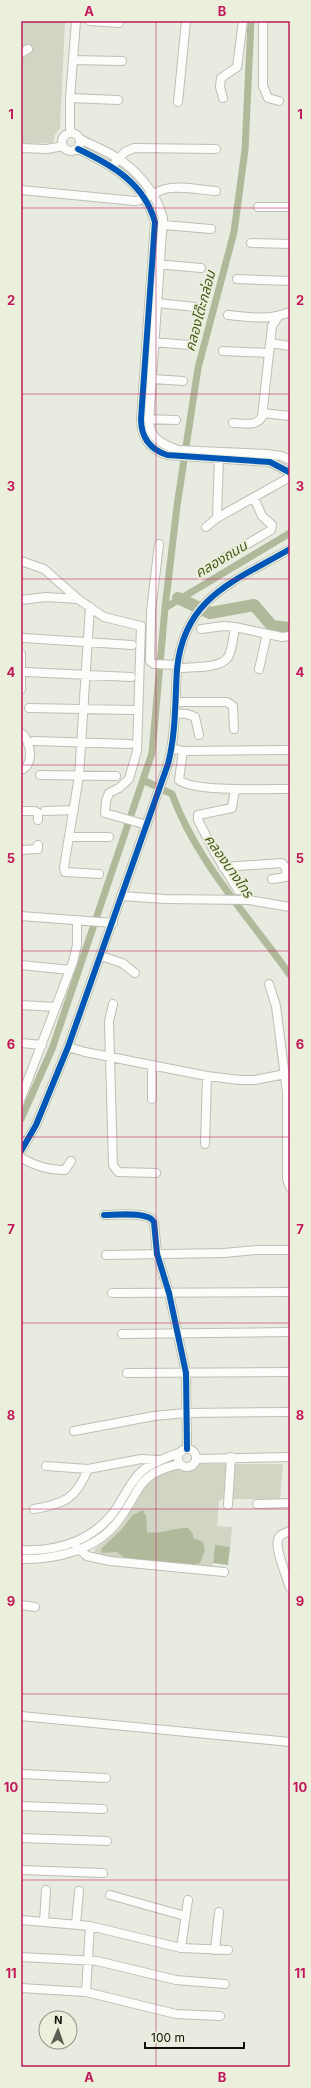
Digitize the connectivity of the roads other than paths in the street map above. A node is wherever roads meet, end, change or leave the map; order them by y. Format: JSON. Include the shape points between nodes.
{"nodes":[{"id":1,"x":76,"y":21,"type":"edge"},
{"id":2,"x":90,"y":21,"type":"edge"},
{"id":3,"x":186,"y":21,"type":"edge"},
{"id":4,"x":243,"y":21,"type":"edge"},
{"id":5,"x":263,"y":21,"type":"edge"},
{"id":6,"x":119,"y":23,"type":"dead end"},
{"id":7,"x":28,"y":49,"type":"dead end"},
{"id":8,"x":21,"y":53,"type":"edge"},
{"id":9,"x":73,"y":60,"type":"junction"},
{"id":10,"x":122,"y":61,"type":"dead end"},
{"id":11,"x":70,"y":98,"type":"junction"},
{"id":12,"x":223,"y":98,"type":"dead end"},
{"id":13,"x":118,"y":100,"type":"dead end"},
{"id":14,"x":279,"y":101,"type":"dead end"},
{"id":15,"x":178,"y":102,"type":"dead end"},
{"id":16,"x":70,"y":133,"type":"junction"},
{"id":17,"x":80,"y":139,"type":"junction"},
{"id":18,"x":63,"y":146,"type":"junction"},
{"id":19,"x":21,"y":148,"type":"edge"},
{"id":20,"x":78,"y":149,"type":"junction"},
{"id":21,"x":216,"y":149,"type":"dead end"},
{"id":22,"x":118,"y":159,"type":"junction"},
{"id":23,"x":112,"y":166,"type":"junction"},
{"id":24,"x":21,"y":190,"type":"edge"},
{"id":25,"x":216,"y":191,"type":"dead end"},
{"id":26,"x":153,"y":195,"type":"junction"},
{"id":27,"x":145,"y":200,"type":"junction"},
{"id":28,"x":258,"y":207,"type":"dead end"},
{"id":29,"x":290,"y":208,"type":"edge"},
{"id":30,"x":164,"y":225,"type":"junction"},
{"id":31,"x":211,"y":229,"type":"dead end"},
{"id":32,"x":251,"y":243,"type":"dead end"},
{"id":33,"x":290,"y":244,"type":"edge"},
{"id":34,"x":156,"y":264,"type":"junction"},
{"id":35,"x":201,"y":268,"type":"dead end"},
{"id":36,"x":237,"y":280,"type":"dead end"},
{"id":37,"x":290,"y":281,"type":"edge"},
{"id":38,"x":158,"y":302,"type":"junction"},
{"id":39,"x":195,"y":307,"type":"dead end"},
{"id":40,"x":290,"y":312,"type":"edge"},
{"id":41,"x":228,"y":315,"type":"dead end"},
{"id":42,"x":278,"y":317,"type":"junction"},
{"id":43,"x":147,"y":342,"type":"junction"},
{"id":44,"x":156,"y":342,"type":"junction"},
{"id":45,"x":270,"y":343,"type":"junction"},
{"id":46,"x":189,"y":345,"type":"dead end"},
{"id":47,"x":290,"y":346,"type":"edge"},
{"id":48,"x":223,"y":351,"type":"dead end"},
{"id":49,"x":269,"y":353,"type":"junction"},
{"id":50,"x":153,"y":378,"type":"junction"},
{"id":51,"x":183,"y":381,"type":"dead end"},
{"id":52,"x":263,"y":413,"type":"junction"},
{"id":53,"x":290,"y":416,"type":"edge"},
{"id":54,"x":145,"y":419,"type":"junction"},
{"id":55,"x":176,"y":420,"type":"dead end"},
{"id":56,"x":233,"y":423,"type":"dead end"},
{"id":57,"x":219,"y":456,"type":"junction"},
{"id":58,"x":290,"y":460,"type":"edge"},
{"id":59,"x":290,"y":473,"type":"edge"},
{"id":60,"x":254,"y":498,"type":"junction"},
{"id":61,"x":217,"y":518,"type":"junction"},
{"id":62,"x":206,"y":527,"type":"dead end"},
{"id":63,"x":159,"y":544,"type":"dead end"},
{"id":64,"x":290,"y":549,"type":"edge"},
{"id":65,"x":224,"y":558,"type":"dead end"},
{"id":66,"x":21,"y":561,"type":"edge"},
{"id":67,"x":78,"y":599,"type":"junction"},
{"id":68,"x":21,"y":600,"type":"edge"},
{"id":69,"x":90,"y":606,"type":"junction"},
{"id":70,"x":235,"y":627,"type":"junction"},
{"id":71,"x":201,"y":629,"type":"dead end"},
{"id":72,"x":266,"y":634,"type":"junction"},
{"id":73,"x":290,"y":636,"type":"edge"},
{"id":74,"x":24,"y":638,"type":"dead end"},
{"id":75,"x":86,"y":642,"type":"junction"},
{"id":76,"x":132,"y":645,"type":"dead end"},
{"id":77,"x":21,"y":654,"type":"edge"},
{"id":78,"x":178,"y":667,"type":"junction"},
{"id":79,"x":259,"y":669,"type":"dead end"},
{"id":80,"x":26,"y":672,"type":"dead end"},
{"id":81,"x":85,"y":675,"type":"junction"},
{"id":82,"x":130,"y":677,"type":"dead end"},
{"id":83,"x":21,"y":689,"type":"edge"},
{"id":84,"x":176,"y":702,"type":"junction"},
{"id":85,"x":29,"y":708,"type":"dead end"},
{"id":86,"x":83,"y":709,"type":"junction"},
{"id":87,"x":133,"y":710,"type":"dead end"},
{"id":88,"x":175,"y":713,"type":"junction"},
{"id":89,"x":234,"y":729,"type":"dead end"},
{"id":90,"x":21,"y":733,"type":"edge"},
{"id":91,"x":200,"y":735,"type":"dead end"},
{"id":92,"x":34,"y":741,"type":"dead end"},
{"id":93,"x":81,"y":742,"type":"junction"},
{"id":94,"x":130,"y":744,"type":"dead end"},
{"id":95,"x":172,"y":748,"type":"junction"},
{"id":96,"x":290,"y":750,"type":"edge"},
{"id":97,"x":184,"y":751,"type":"junction"},
{"id":98,"x":21,"y":770,"type":"edge"},
{"id":99,"x":40,"y":775,"type":"dead end"},
{"id":100,"x":79,"y":776,"type":"junction"},
{"id":101,"x":116,"y":776,"type":"dead end"},
{"id":102,"x":235,"y":789,"type":"junction"},
{"id":103,"x":290,"y":789,"type":"edge"},
{"id":104,"x":45,"y":810,"type":"dead end"},
{"id":105,"x":74,"y":810,"type":"junction"},
{"id":106,"x":21,"y":811,"type":"edge"},
{"id":107,"x":38,"y":820,"type":"dead end"},
{"id":108,"x":145,"y":825,"type":"junction"},
{"id":109,"x":69,"y":837,"type":"junction"},
{"id":110,"x":109,"y":837,"type":"dead end"},
{"id":111,"x":38,"y":845,"type":"dead end"},
{"id":112,"x":21,"y":850,"type":"edge"},
{"id":113,"x":223,"y":867,"type":"junction"},
{"id":114,"x":99,"y":874,"type":"dead end"},
{"id":115,"x":272,"y":880,"type":"dead end"},
{"id":116,"x":238,"y":890,"type":"dead end"},
{"id":117,"x":121,"y":896,"type":"junction"},
{"id":118,"x":290,"y":907,"type":"edge"},
{"id":119,"x":21,"y":916,"type":"edge"},
{"id":120,"x":77,"y":920,"type":"junction"},
{"id":121,"x":108,"y":923,"type":"junction"},
{"id":122,"x":101,"y":956,"type":"junction"},
{"id":123,"x":21,"y":965,"type":"edge"},
{"id":124,"x":70,"y":970,"type":"junction"},
{"id":125,"x":135,"y":973,"type":"dead end"},
{"id":126,"x":269,"y":984,"type":"dead end"},
{"id":127,"x":113,"y":1004,"type":"dead end"},
{"id":128,"x":21,"y":1005,"type":"edge"},
{"id":129,"x":55,"y":1007,"type":"junction"},
{"id":130,"x":21,"y":1043,"type":"edge"},
{"id":131,"x":42,"y":1045,"type":"junction"},
{"id":132,"x":68,"y":1047,"type":"junction"},
{"id":133,"x":109,"y":1056,"type":"junction"},
{"id":134,"x":152,"y":1064,"type":"junction"},
{"id":135,"x":287,"y":1074,"type":"edge"},
{"id":136,"x":207,"y":1076,"type":"junction"},
{"id":137,"x":24,"y":1084,"type":"edge"},
{"id":138,"x":21,"y":1098,"type":"edge"},
{"id":139,"x":152,"y":1099,"type":"dead end"},
{"id":140,"x":288,"y":1129,"type":"edge"},
{"id":141,"x":205,"y":1144,"type":"dead end"},
{"id":142,"x":21,"y":1151,"type":"edge"},
{"id":143,"x":21,"y":1158,"type":"edge"},
{"id":144,"x":71,"y":1161,"type":"dead end"},
{"id":145,"x":156,"y":1173,"type":"dead end"},
{"id":146,"x":290,"y":1187,"type":"edge"},
{"id":147,"x":104,"y":1215,"type":"dead end"},
{"id":148,"x":290,"y":1250,"type":"edge"},
{"id":149,"x":157,"y":1254,"type":"junction"},
{"id":150,"x":106,"y":1255,"type":"dead end"},
{"id":151,"x":290,"y":1292,"type":"edge"},
{"id":152,"x":112,"y":1293,"type":"dead end"},
{"id":153,"x":169,"y":1293,"type":"junction"},
{"id":154,"x":290,"y":1332,"type":"edge"},
{"id":155,"x":122,"y":1334,"type":"dead end"},
{"id":156,"x":178,"y":1334,"type":"junction"},
{"id":157,"x":290,"y":1372,"type":"edge"},
{"id":158,"x":127,"y":1373,"type":"dead end"},
{"id":159,"x":186,"y":1373,"type":"junction"},
{"id":160,"x":290,"y":1412,"type":"edge"},
{"id":161,"x":186,"y":1413,"type":"junction"},
{"id":162,"x":74,"y":1431,"type":"dead end"},
{"id":163,"x":184,"y":1450,"type":"junction"},
{"id":164,"x":231,"y":1457,"type":"junction"},
{"id":165,"x":290,"y":1457,"type":"edge"},
{"id":166,"x":196,"y":1459,"type":"junction"},
{"id":167,"x":161,"y":1460,"type":"junction"},
{"id":168,"x":180,"y":1464,"type":"junction"},
{"id":169,"x":46,"y":1466,"type":"dead end"},
{"id":170,"x":88,"y":1469,"type":"junction"},
{"id":171,"x":290,"y":1503,"type":"edge"},
{"id":172,"x":257,"y":1504,"type":"dead end"},
{"id":173,"x":228,"y":1506,"type":"dead end"},
{"id":174,"x":34,"y":1509,"type":"dead end"},
{"id":175,"x":290,"y":1531,"type":"edge"},
{"id":176,"x":77,"y":1546,"type":"junction"},
{"id":177,"x":21,"y":1550,"type":"edge"},
{"id":178,"x":21,"y":1559,"type":"edge"},
{"id":179,"x":224,"y":1572,"type":"dead end"},
{"id":180,"x":290,"y":1588,"type":"edge"},
{"id":181,"x":21,"y":1605,"type":"edge"},
{"id":182,"x":35,"y":1607,"type":"dead end"},
{"id":183,"x":21,"y":1716,"type":"edge"},
{"id":184,"x":290,"y":1742,"type":"edge"},
{"id":185,"x":21,"y":1774,"type":"edge"},
{"id":186,"x":106,"y":1778,"type":"dead end"},
{"id":187,"x":21,"y":1806,"type":"edge"},
{"id":188,"x":103,"y":1809,"type":"dead end"},
{"id":189,"x":21,"y":1838,"type":"edge"},
{"id":190,"x":108,"y":1841,"type":"dead end"},
{"id":191,"x":21,"y":1870,"type":"edge"},
{"id":192,"x":103,"y":1873,"type":"dead end"},
{"id":193,"x":46,"y":1890,"type":"dead end"},
{"id":194,"x":79,"y":1890,"type":"dead end"},
{"id":195,"x":110,"y":1895,"type":"dead end"},
{"id":196,"x":188,"y":1900,"type":"dead end"},
{"id":197,"x":218,"y":1912,"type":"dead end"},
{"id":198,"x":185,"y":1916,"type":"junction"},
{"id":199,"x":21,"y":1920,"type":"edge"},
{"id":200,"x":44,"y":1922,"type":"junction"},
{"id":201,"x":76,"y":1924,"type":"junction"},
{"id":202,"x":90,"y":1926,"type":"junction"},
{"id":203,"x":181,"y":1948,"type":"junction"},
{"id":204,"x":215,"y":1950,"type":"junction"},
{"id":205,"x":228,"y":1950,"type":"dead end"},
{"id":206,"x":21,"y":1957,"type":"edge"},
{"id":207,"x":87,"y":1960,"type":"junction"},
{"id":208,"x":225,"y":1984,"type":"dead end"},
{"id":209,"x":21,"y":1988,"type":"edge"},
{"id":210,"x":86,"y":1992,"type":"junction"},
{"id":211,"x":220,"y":2016,"type":"dead end"}],
"edges":[{"from":1,"to":9,"type":"street"},
{"from":2,"to":6,"type":"street"},
{"from":3,"to":15,"type":"street"},
{"from":4,"to":12,"type":"street","via":[[237,67],[221,78]]},
{"from":5,"to":14,"type":"street","via":[[263,86],[268,98]]},
{"from":7,"to":8,"type":"street"},
{"from":9,"to":10,"type":"street"},
{"from":9,"to":11,"type":"street"},
{"from":11,"to":13,"type":"street"},
{"from":11,"to":16,"type":"street"},
{"from":16,"to":17,"type":"street","via":[[76,134]]},
{"from":16,"to":18,"type":"street","via":[[63,138]]},
{"from":17,"to":20,"type":"street"},
{"from":17,"to":22,"type":"street"},
{"from":18,"to":19,"type":"street","via":[[47,150]]},
{"from":18,"to":20,"type":"street","via":[[70,152]]},
{"from":20,"to":23,"type":"street"},
{"from":21,"to":22,"type":"street","via":[[142,147],[129,150]]},
{"from":22,"to":23,"type":"street"},
{"from":22,"to":26,"type":"street","via":[[134,171]]},
{"from":23,"to":27,"type":"street","via":[[133,183]]},
{"from":24,"to":27,"type":"street","via":[[126,201]]},
{"from":25,"to":26,"type":"street","via":[[175,188]]},
{"from":26,"to":27,"type":"street"},
{"from":26,"to":30,"type":"street","via":[[162,213]]},
{"from":27,"to":34,"type":"street","via":[[155,222]]},
{"from":28,"to":29,"type":"street"},
{"from":30,"to":31,"type":"street"},
{"from":30,"to":34,"type":"street"},
{"from":32,"to":33,"type":"street"},
{"from":34,"to":35,"type":"street"},
{"from":34,"to":38,"type":"street"},
{"from":34,"to":43,"type":"street"},
{"from":36,"to":37,"type":"street"},
{"from":38,"to":39,"type":"street"},
{"from":38,"to":44,"type":"street"},
{"from":40,"to":42,"type":"street"},
{"from":41,"to":42,"type":"street"},
{"from":42,"to":45,"type":"street","via":[[272,326]]},
{"from":43,"to":44,"type":"street"},
{"from":43,"to":54,"type":"street"},
{"from":44,"to":46,"type":"street"},
{"from":44,"to":50,"type":"street"},
{"from":45,"to":47,"type":"street"},
{"from":45,"to":49,"type":"street"},
{"from":48,"to":49,"type":"street"},
{"from":49,"to":52,"type":"street"},
{"from":50,"to":51,"type":"street"},
{"from":50,"to":54,"type":"street"},
{"from":52,"to":53,"type":"street"},
{"from":52,"to":56,"type":"street","via":[[258,422]]},
{"from":54,"to":55,"type":"street"},
{"from":54,"to":57,"type":"street","via":[[154,436],[177,453]]},
{"from":57,"to":58,"type":"street","via":[[276,455]]},
{"from":57,"to":59,"type":"street","via":[[270,462]]},
{"from":57,"to":61,"type":"street"},
{"from":59,"to":60,"type":"street"},
{"from":60,"to":61,"type":"street"},
{"from":60,"to":65,"type":"street","via":[[262,516],[272,525],[271,530]]},
{"from":61,"to":62,"type":"street"},
{"from":63,"to":78,"type":"street","via":[[151,611],[150,661],[154,664]]},
{"from":64,"to":78,"type":"street","via":[[224,587],[208,600],[194,616],[180,645]]},
{"from":66,"to":67,"type":"street","via":[[44,569]]},
{"from":67,"to":68,"type":"street","via":[[46,597]]},
{"from":67,"to":69,"type":"street"},
{"from":69,"to":75,"type":"street"},
{"from":69,"to":108,"type":"street","via":[[104,617],[141,626],[137,751],[129,779],[109,794],[105,814]]},
{"from":70,"to":71,"type":"street"},
{"from":70,"to":72,"type":"street"},
{"from":70,"to":78,"type":"street","via":[[230,651],[224,662],[218,665]]},
{"from":72,"to":73,"type":"street"},
{"from":72,"to":79,"type":"street"},
{"from":74,"to":75,"type":"street"},
{"from":75,"to":76,"type":"street"},
{"from":75,"to":81,"type":"street"},
{"from":77,"to":83,"type":"street"},
{"from":78,"to":84,"type":"street"},
{"from":80,"to":81,"type":"street"},
{"from":81,"to":82,"type":"street"},
{"from":81,"to":86,"type":"street"},
{"from":84,"to":88,"type":"street"},
{"from":84,"to":89,"type":"street","via":[[227,702],[232,706]]},
{"from":85,"to":86,"type":"street"},
{"from":86,"to":87,"type":"street"},
{"from":86,"to":93,"type":"street"},
{"from":88,"to":91,"type":"street","via":[[195,717]]},
{"from":88,"to":95,"type":"street"},
{"from":90,"to":98,"type":"street","via":[[26,740],[30,758],[29,764]]},
{"from":92,"to":93,"type":"street"},
{"from":93,"to":94,"type":"street"},
{"from":93,"to":100,"type":"street"},
{"from":95,"to":97,"type":"street"},
{"from":95,"to":108,"type":"street","via":[[158,794]]},
{"from":96,"to":97,"type":"street"},
{"from":97,"to":102,"type":"street","via":[[179,772],[179,780],[182,783],[189,786]]},
{"from":99,"to":100,"type":"street"},
{"from":100,"to":101,"type":"street"},
{"from":100,"to":105,"type":"street"},
{"from":102,"to":103,"type":"street"},
{"from":102,"to":113,"type":"street","via":[[232,808],[198,815]]},
{"from":104,"to":105,"type":"street"},
{"from":105,"to":109,"type":"street"},
{"from":106,"to":107,"type":"street","via":[[35,811],[38,813]]},
{"from":108,"to":117,"type":"street"},
{"from":109,"to":110,"type":"street"},
{"from":109,"to":114,"type":"street","via":[[65,872]]},
{"from":111,"to":112,"type":"street","via":[[38,849]]},
{"from":113,"to":115,"type":"street","via":[[282,863],[286,868],[286,877]]},
{"from":113,"to":116,"type":"street"},
{"from":117,"to":118,"type":"street","via":[[165,900],[250,900]]},
{"from":117,"to":121,"type":"street"},
{"from":119,"to":120,"type":"street"},
{"from":120,"to":121,"type":"street"},
{"from":120,"to":124,"type":"street","via":[[77,945]]},
{"from":121,"to":122,"type":"street"},
{"from":122,"to":125,"type":"street","via":[[122,963]]},
{"from":122,"to":132,"type":"street"},
{"from":123,"to":124,"type":"street"},
{"from":124,"to":129,"type":"street"},
{"from":126,"to":135,"type":"street","via":[[276,1006]]},
{"from":127,"to":133,"type":"street","via":[[110,1016]]},
{"from":128,"to":129,"type":"street"},
{"from":129,"to":131,"type":"street"},
{"from":130,"to":131,"type":"street"},
{"from":131,"to":137,"type":"street"},
{"from":132,"to":133,"type":"street"},
{"from":132,"to":142,"type":"street","via":[[36,1125]]},
{"from":133,"to":134,"type":"street"},
{"from":133,"to":145,"type":"street","via":[[114,1168],[118,1172]]},
{"from":134,"to":136,"type":"street"},
{"from":134,"to":139,"type":"street"},
{"from":135,"to":136,"type":"street","via":[[255,1080]]},
{"from":135,"to":140,"type":"street"},
{"from":136,"to":141,"type":"street"},
{"from":137,"to":138,"type":"street"},
{"from":140,"to":146,"type":"street"},
{"from":143,"to":144,"type":"street","via":[[59,1170],[65,1170]]},
{"from":147,"to":149,"type":"street","via":[[150,1216],[154,1222]]},
{"from":148,"to":149,"type":"street"},
{"from":149,"to":150,"type":"street"},
{"from":149,"to":153,"type":"street"},
{"from":151,"to":153,"type":"street"},
{"from":152,"to":153,"type":"street"},
{"from":153,"to":156,"type":"street"},
{"from":154,"to":156,"type":"street"},
{"from":155,"to":156,"type":"street"},
{"from":156,"to":159,"type":"street"},
{"from":157,"to":159,"type":"street"},
{"from":158,"to":159,"type":"street"},
{"from":159,"to":161,"type":"street"},
{"from":160,"to":161,"type":"street"},
{"from":161,"to":162,"type":"street","via":[[154,1416]]},
{"from":161,"to":163,"type":"street"},
{"from":163,"to":166,"type":"street","via":[[194,1452]]},
{"from":163,"to":167,"type":"street"},
{"from":163,"to":168,"type":"street","via":[[178,1458]]},
{"from":164,"to":165,"type":"street"},
{"from":164,"to":166,"type":"street"},
{"from":164,"to":173,"type":"street"},
{"from":166,"to":168,"type":"street","via":[[190,1467]]},
{"from":167,"to":170,"type":"street","via":[[141,1459]]},
{"from":167,"to":176,"type":"street","via":[[143,1470],[129,1485],[108,1521]]},
{"from":168,"to":176,"type":"street","via":[[164,1468],[148,1477],[136,1490],[114,1527],[97,1540]]},
{"from":169,"to":170,"type":"street"},
{"from":170,"to":174,"type":"street","via":[[81,1486],[64,1502]]},
{"from":171,"to":172,"type":"street"},
{"from":175,"to":180,"type":"street","via":[[280,1536],[277,1541]]},
{"from":176,"to":177,"type":"street"},
{"from":176,"to":178,"type":"street","via":[[55,1557]]},
{"from":176,"to":179,"type":"street","via":[[87,1556],[110,1561]]},
{"from":181,"to":182,"type":"street"},
{"from":183,"to":184,"type":"street"},
{"from":185,"to":186,"type":"street"},
{"from":187,"to":188,"type":"street"},
{"from":189,"to":190,"type":"street"},
{"from":191,"to":192,"type":"street"},
{"from":193,"to":200,"type":"street"},
{"from":194,"to":201,"type":"street"},
{"from":195,"to":198,"type":"street"},
{"from":196,"to":198,"type":"street"},
{"from":197,"to":204,"type":"street"},
{"from":198,"to":203,"type":"street"},
{"from":199,"to":200,"type":"street"},
{"from":200,"to":201,"type":"street"},
{"from":201,"to":202,"type":"street"},
{"from":202,"to":203,"type":"street"},
{"from":202,"to":207,"type":"street"},
{"from":203,"to":204,"type":"street"},
{"from":204,"to":205,"type":"street"},
{"from":206,"to":207,"type":"street"},
{"from":207,"to":208,"type":"street","via":[[182,1982]]},
{"from":207,"to":210,"type":"street"},
{"from":209,"to":210,"type":"street"},
{"from":210,"to":211,"type":"street","via":[[176,2014]]}]}
